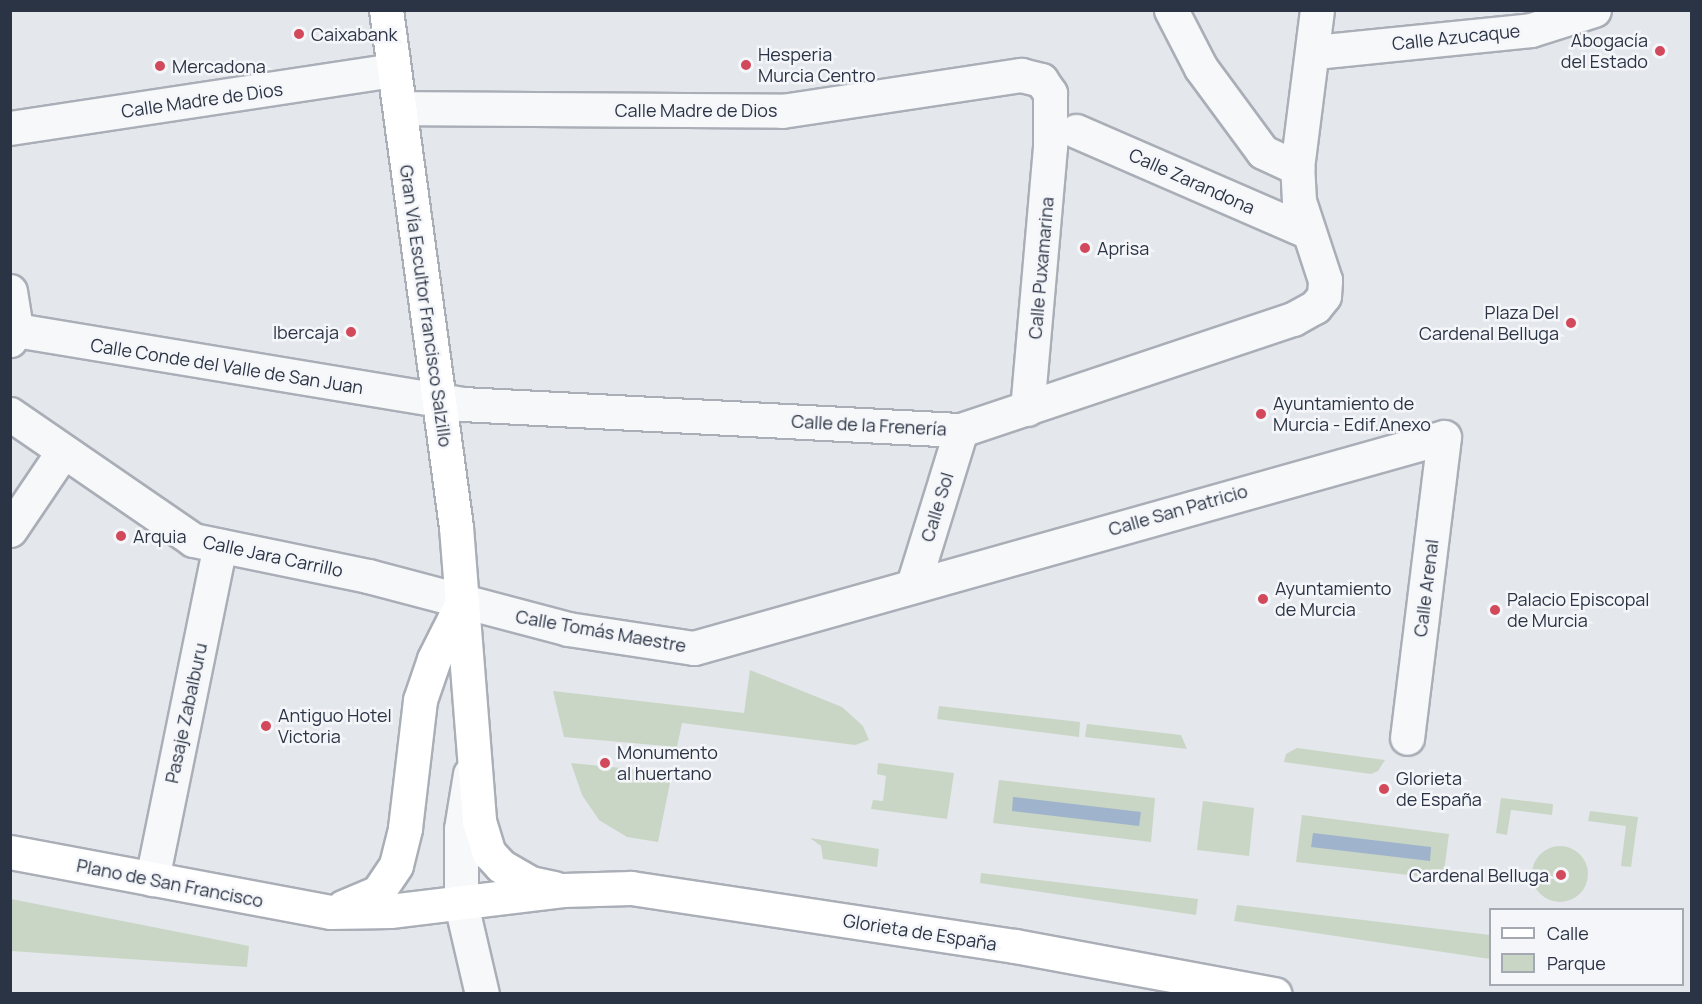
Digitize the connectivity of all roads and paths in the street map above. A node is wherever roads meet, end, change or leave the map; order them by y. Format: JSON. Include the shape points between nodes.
{"nodes":[{"id":1,"x":386,"y":10,"type":"edge"},
{"id":2,"x":1171,"y":10,"type":"edge"},
{"id":3,"x":1317,"y":10,"type":"edge"},
{"id":4,"x":1579,"y":12,"type":"edge"},
{"id":5,"x":1314,"y":51,"type":"junction"},
{"id":6,"x":394,"y":70,"type":"junction"},
{"id":7,"x":399,"y":108,"type":"junction"},
{"id":8,"x":10,"y":128,"type":"edge"},
{"id":9,"x":1064,"y":129,"type":"junction"},
{"id":10,"x":1297,"y":168,"type":"junction"},
{"id":11,"x":1308,"y":232,"type":"junction"},
{"id":12,"x":10,"y":291,"type":"edge"},
{"id":13,"x":13,"y":335,"type":"edge"},
{"id":14,"x":439,"y":400,"type":"junction"},
{"id":15,"x":1027,"y":409,"type":"junction"},
{"id":16,"x":10,"y":414,"type":"edge"},
{"id":17,"x":961,"y":430,"type":"junction"},
{"id":18,"x":1444,"y":437,"type":"joint"},
{"id":19,"x":62,"y":453,"type":"junction"},
{"id":20,"x":10,"y":530,"type":"edge"},
{"id":21,"x":220,"y":546,"type":"junction"},
{"id":22,"x":913,"y":585,"type":"junction"},
{"id":23,"x":462,"y":603,"type":"junction"},
{"id":24,"x":1407,"y":738,"type":"dead end"},
{"id":25,"x":474,"y":758,"type":"junction"},
{"id":26,"x":10,"y":852,"type":"edge"},
{"id":27,"x":152,"y":879,"type":"junction"},
{"id":28,"x":563,"y":890,"type":"junction"},
{"id":29,"x":461,"y":904,"type":"junction"},
{"id":30,"x":330,"y":912,"type":"junction"},
{"id":31,"x":482,"y":993,"type":"edge"},
{"id":32,"x":1275,"y":993,"type":"edge"}],
"edges":[{"from":1,"to":6,"type":"main road","name":"Gran Vía Escultor Francisco Salzillo"},
{"from":2,"to":10,"type":"street","via":[[1202,68],[1263,152]]},
{"from":3,"to":5,"type":"street"},
{"from":4,"to":5,"type":"street","name":"Calle Azucaque","via":[[1531,30]]},
{"from":5,"to":10,"type":"street"},
{"from":6,"to":7,"type":"main road","name":"Gran Vía Escultor Francisco Salzillo"},
{"from":6,"to":8,"type":"street","name":"Calle Madre de Dios"},
{"from":7,"to":9,"type":"street","name":"Calle Madre de Dios","via":[[782,111],[1021,75],[1041,80]]},
{"from":7,"to":14,"type":"main road","name":"Gran Vía Escultor Francisco Salzillo"},
{"from":9,"to":11,"type":"street","name":"Calle Zarandona"},
{"from":9,"to":15,"type":"street","name":"Calle Puxamarina","via":[[1044,250]]},
{"from":10,"to":11,"type":"street","via":[[1299,201]]},
{"from":11,"to":15,"type":"street","name":"Calle de la Frenería","via":[[1325,280],[1324,296],[1314,307],[1293,319]]},
{"from":12,"to":13,"type":"street"},
{"from":13,"to":14,"type":"street","name":"Calle Conde del Valle de San Juan"},
{"from":14,"to":17,"type":"street","name":"Calle de la Frenería"},
{"from":14,"to":23,"type":"main road","name":"Gran Vía Escultor Francisco Salzillo"},
{"from":15,"to":17,"type":"street","name":"Calle de la Frenería"},
{"from":16,"to":19,"type":"street","name":"Calle Jara Carrillo"},
{"from":17,"to":22,"type":"street","name":"Calle Sol"},
{"from":18,"to":22,"type":"street","name":"Calle San Patricio"},
{"from":18,"to":24,"type":"street","name":"Calle Arenal"},
{"from":19,"to":20,"type":"street"},
{"from":19,"to":21,"type":"street","name":"Calle Jara Carrillo","via":[[193,540]]},
{"from":21,"to":23,"type":"street","name":"Calle Jara Carrillo","via":[[368,576]]},
{"from":21,"to":27,"type":"street","name":"Pasaje Zabalburu"},
{"from":22,"to":23,"type":"street","name":"Calle Tomás Maestre","via":[[694,648],[568,629]]},
{"from":23,"to":25,"type":"main road","name":"Gran Vía Escultor Francisco Salzillo"},
{"from":23,"to":30,"type":"main road","via":[[434,659],[420,700],[405,828],[396,865],[373,895]]},
{"from":25,"to":28,"type":"main road","name":"Gran Vía Escultor Francisco Salzillo","via":[[479,821],[489,854],[514,875]]},
{"from":25,"to":29,"type":"street","via":[[461,829]]},
{"from":26,"to":27,"type":"main road","name":"Plano de San Francisco"},
{"from":27,"to":30,"type":"main road","name":"Plano de San Francisco"},
{"from":28,"to":29,"type":"main road","name":"Plano de San Francisco"},
{"from":28,"to":32,"type":"main road","name":"Glorieta de España","via":[[631,888],[1015,946]]},
{"from":29,"to":30,"type":"main road","name":"Plano de San Francisco"},
{"from":29,"to":31,"type":"street"}]}
